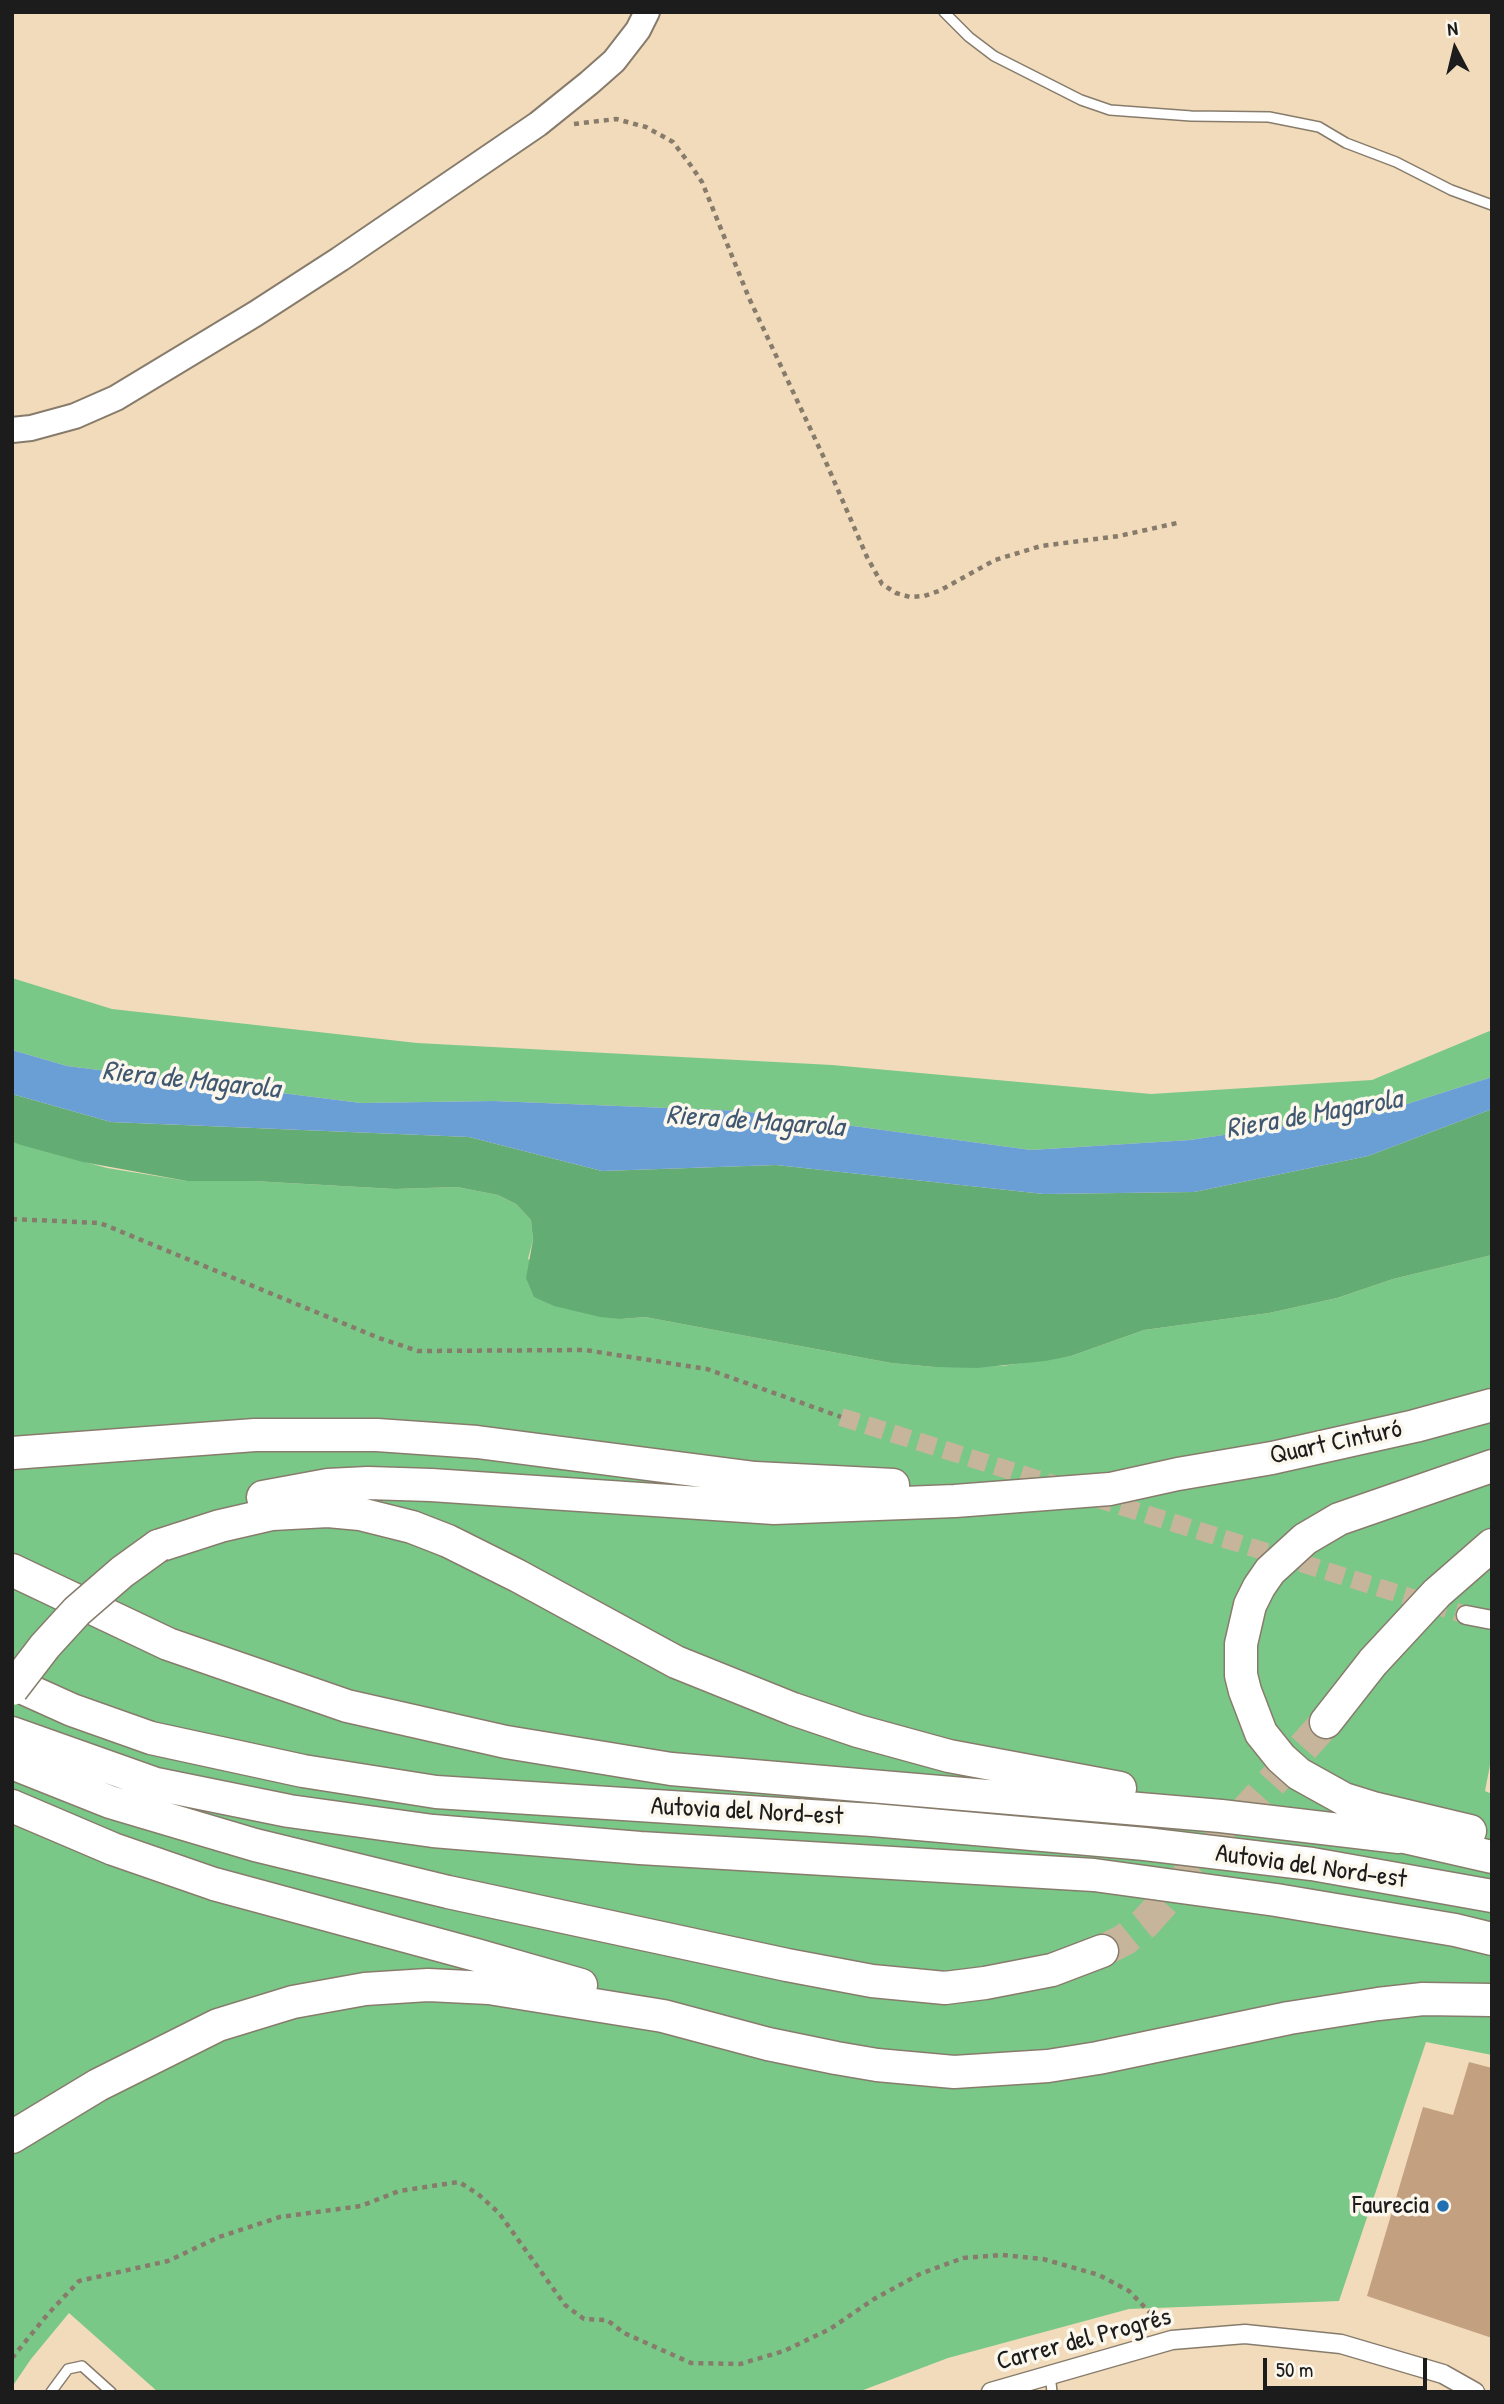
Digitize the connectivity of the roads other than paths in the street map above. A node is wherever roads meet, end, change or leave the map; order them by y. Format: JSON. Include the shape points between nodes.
{"nodes":[{"id":1,"x":647,"y":12,"type":"edge"},
{"id":2,"x":944,"y":12,"type":"edge"},
{"id":3,"x":1492,"y":205,"type":"edge"},
{"id":4,"x":12,"y":430,"type":"edge"},
{"id":5,"x":1492,"y":1405,"type":"edge"},
{"id":6,"x":12,"y":1453,"type":"edge"},
{"id":7,"x":1492,"y":1466,"type":"edge"},
{"id":8,"x":1178,"y":1474,"type":"junction"},
{"id":9,"x":1492,"y":1545,"type":"edge"},
{"id":10,"x":159,"y":1546,"type":"junction"},
{"id":11,"x":12,"y":1570,"type":"edge"},
{"id":12,"x":1465,"y":1615,"type":"tunnel mouth"},
{"id":13,"x":1492,"y":1620,"type":"edge"},
{"id":14,"x":12,"y":1686,"type":"edge"},
{"id":15,"x":1326,"y":1722,"type":"tunnel mouth"},
{"id":16,"x":12,"y":1733,"type":"edge"},
{"id":17,"x":12,"y":1763,"type":"edge"},
{"id":18,"x":12,"y":1806,"type":"edge"},
{"id":19,"x":1492,"y":1836,"type":"edge"},
{"id":20,"x":1399,"y":1837,"type":"junction"},
{"id":21,"x":1492,"y":1857,"type":"edge"},
{"id":22,"x":1492,"y":1896,"type":"edge"},
{"id":23,"x":1492,"y":1939,"type":"edge"},
{"id":24,"x":1102,"y":1951,"type":"tunnel mouth"},
{"id":25,"x":1492,"y":2000,"type":"edge"},
{"id":26,"x":663,"y":2016,"type":"junction"},
{"id":27,"x":12,"y":2137,"type":"edge"},
{"id":28,"x":1051,"y":2383,"type":"edge"},
{"id":29,"x":51,"y":2392,"type":"edge"},
{"id":30,"x":111,"y":2392,"type":"edge"},
{"id":31,"x":991,"y":2392,"type":"edge"},
{"id":32,"x":1475,"y":2392,"type":"edge"}],
"edges":[{"from":1,"to":4,"type":"main road","via":[[614,61],[538,124],[340,259],[116,398],[75,416]]},
{"from":2,"to":3,"type":"lane","via":[[994,56],[1081,100],[1110,110],[1269,117],[1319,127]]},
{"from":5,"to":8,"type":"highway","name":"Quart Cinturó","via":[[1272,1458]]},
{"from":6,"to":8,"type":"highway","via":[[255,1435],[377,1434],[477,1442],[755,1478],[882,1485]]},
{"from":7,"to":19,"type":"highway","via":[[1339,1519],[1305,1539],[1259,1587],[1244,1625],[1241,1658],[1245,1691],[1261,1733],[1299,1774],[1344,1799]]},
{"from":8,"to":10,"type":"highway","via":[[1110,1489],[774,1508],[431,1485],[328,1485],[255,1498],[195,1521]]},
{"from":9,"to":15,"type":"highway","via":[[1437,1593],[1373,1662]]},
{"from":10,"to":14,"type":"highway","bridge":true,"via":[[77,1611]]},
{"from":10,"to":20,"type":"highway","via":[[272,1514],[360,1514],[448,1541],[676,1662],[858,1731],[949,1756],[1109,1787],[1344,1821]]},
{"from":11,"to":20,"type":"highway","via":[[168,1644],[347,1706],[506,1742],[671,1769],[1221,1816]]},
{"from":12,"to":13,"type":"street"},
{"from":14,"to":22,"type":"highway","name":"Autovia del Nord-est","via":[[151,1738],[303,1771],[436,1792],[873,1820],[1145,1844],[1312,1864]]},
{"from":16,"to":23,"type":"highway","name":"Autovia del Nord-est","via":[[156,1784],[289,1811],[433,1831],[640,1848],[1094,1875],[1276,1900]]},
{"from":17,"to":24,"type":"highway","via":[[110,1802],[255,1845],[461,1895],[872,1981],[945,1988],[985,1983],[1052,1970]]},
{"from":18,"to":26,"type":"highway","via":[[113,1849],[214,1884],[604,1992]]},
{"from":20,"to":21,"type":"highway"},
{"from":25,"to":26,"type":"highway","via":[[1378,2004],[1048,2066],[954,2071],[836,2058]]},
{"from":26,"to":27,"type":"highway","via":[[459,1986],[384,1987],[306,1999],[245,2015],[191,2037]]},
{"from":28,"to":31,"type":"street","name":"Carrer del Progrés"},
{"from":28,"to":32,"type":"street","name":"Carrer del Progrés","via":[[1172,2340],[1245,2334],[1341,2344],[1443,2374]]},
{"from":29,"to":30,"type":"lane","via":[[68,2369],[82,2366]]}]}
